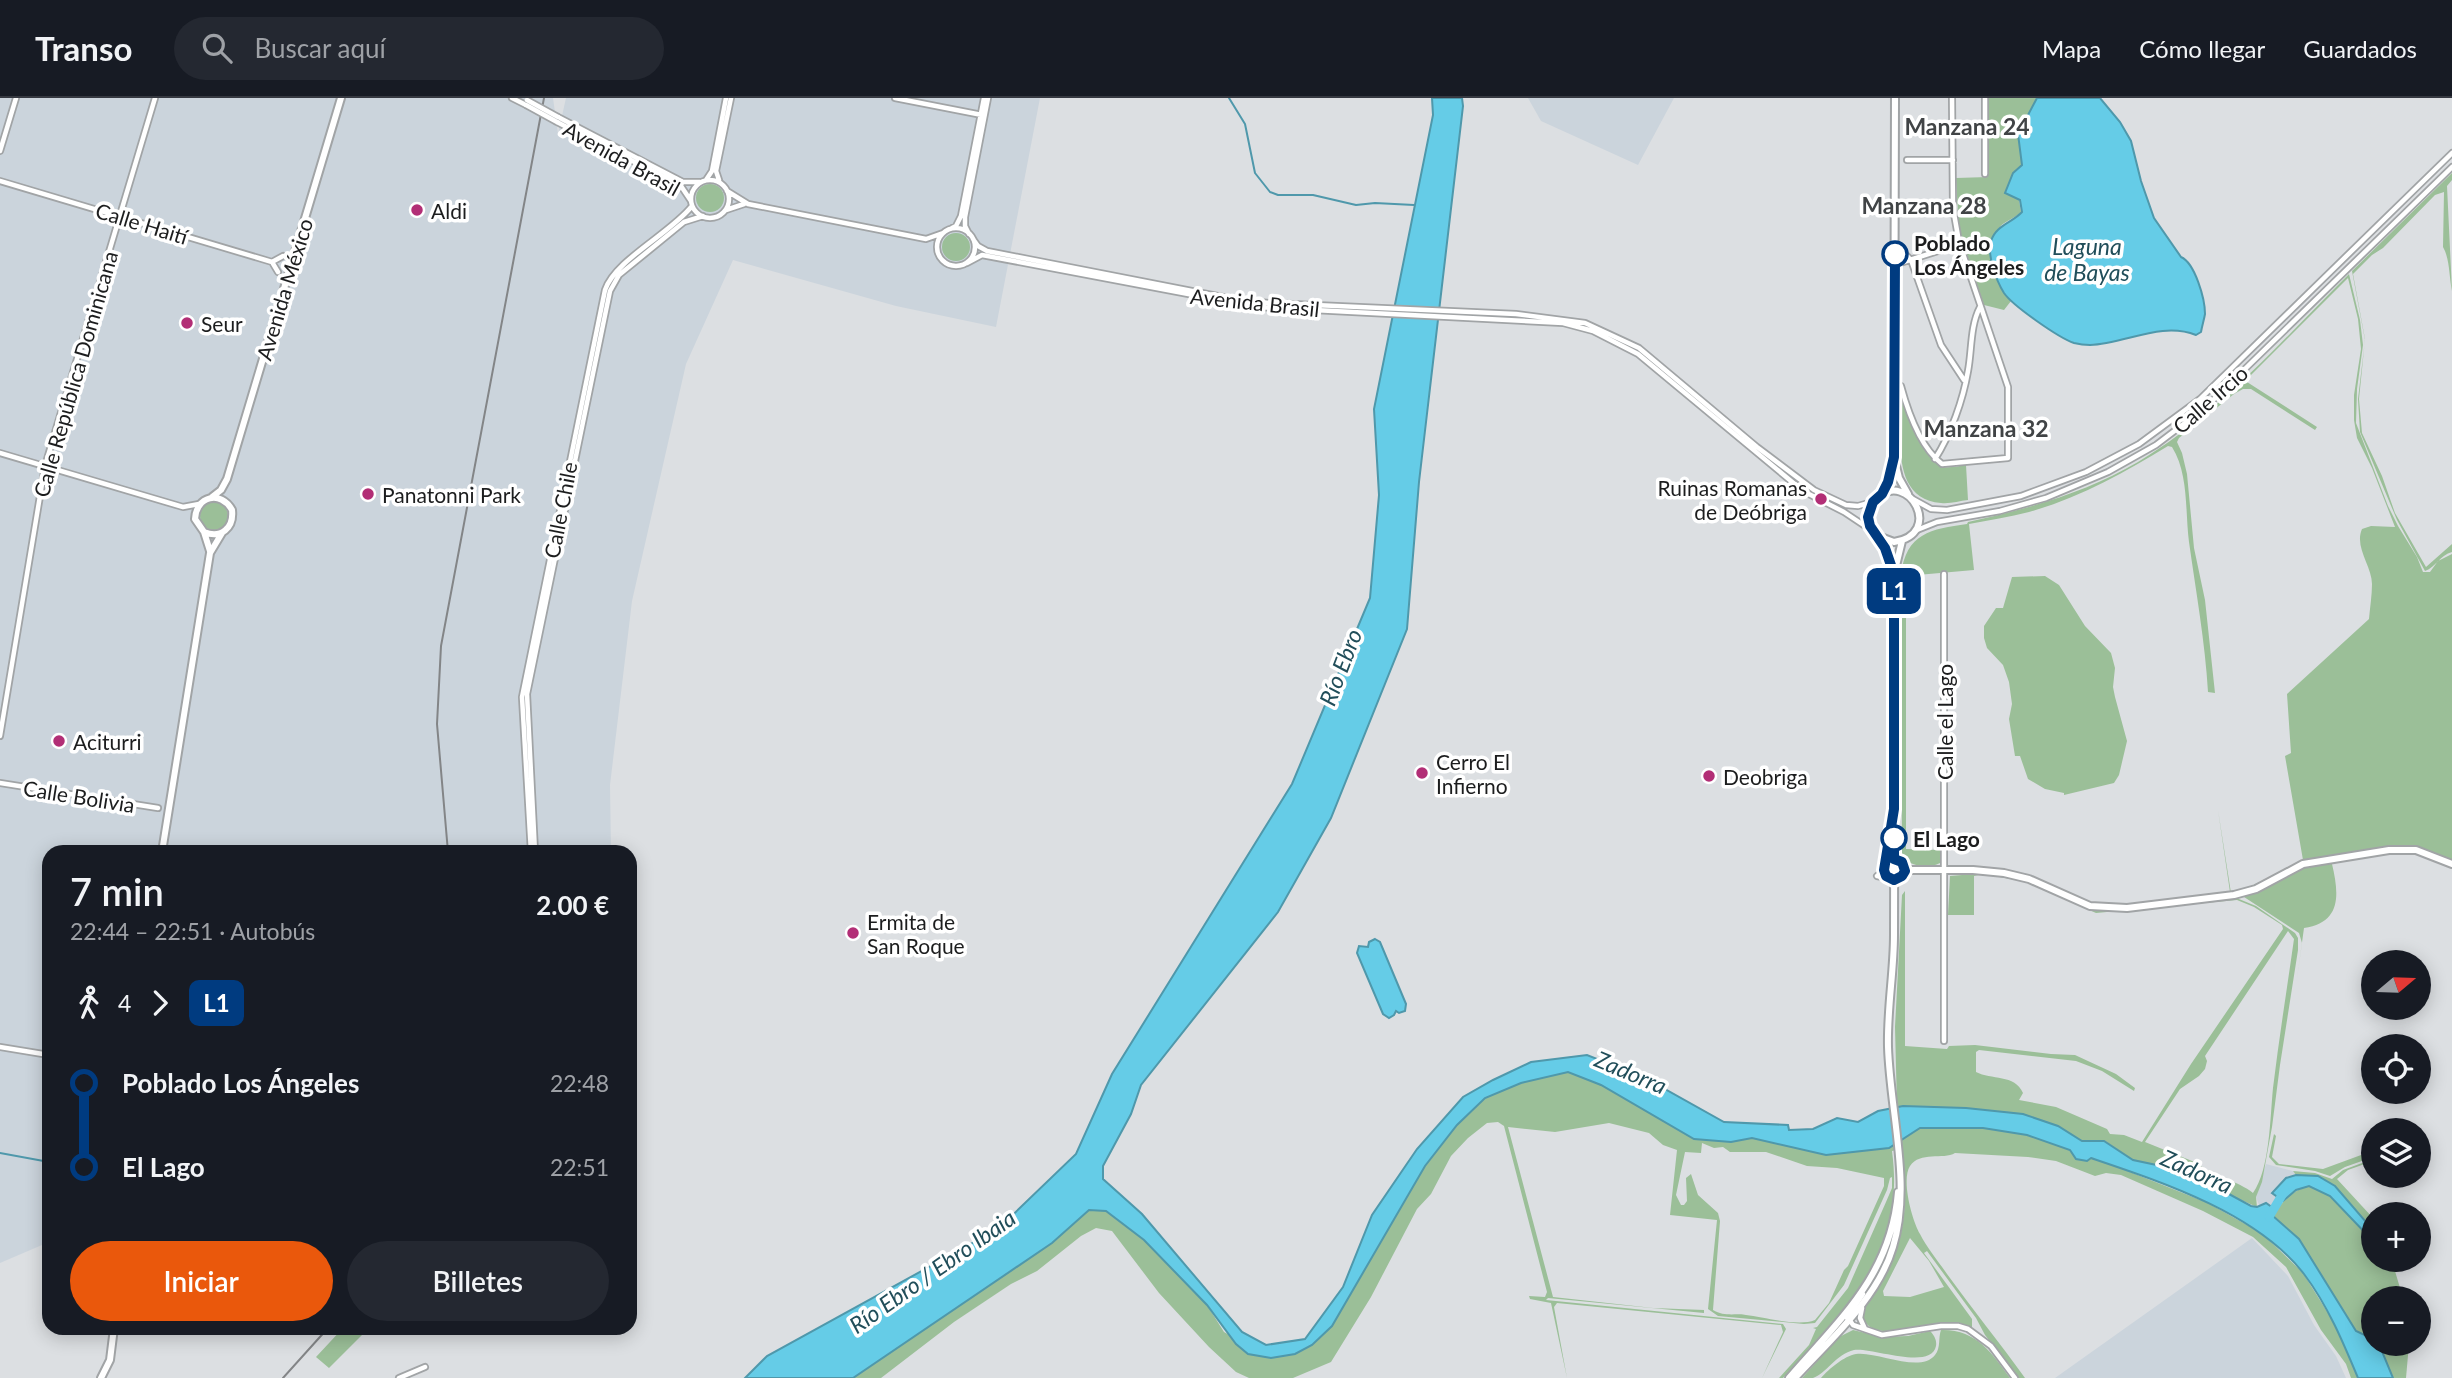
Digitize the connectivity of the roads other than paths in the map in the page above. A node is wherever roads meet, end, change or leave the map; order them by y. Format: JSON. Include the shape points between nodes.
{"nodes":[{"id":1,"x":16,"y":98,"type":"edge"},
{"id":2,"x":155,"y":98,"type":"edge"},
{"id":3,"x":341,"y":98,"type":"edge"},
{"id":4,"x":512,"y":98,"type":"edge"},
{"id":5,"x":729,"y":98,"type":"edge"},
{"id":6,"x":895,"y":98,"type":"edge"},
{"id":7,"x":986,"y":98,"type":"edge"},
{"id":8,"x":1895,"y":98,"type":"edge"},
{"id":9,"x":1952,"y":98,"type":"edge"},
{"id":10,"x":1985,"y":98,"type":"edge"},
{"id":11,"x":525,"y":101,"type":"edge"},
{"id":12,"x":983,"y":115,"type":"junction"},
{"id":13,"x":557,"y":119,"type":"junction"},
{"id":14,"x":0,"y":151,"type":"edge"},
{"id":15,"x":2452,"y":153,"type":"edge"},
{"id":16,"x":1907,"y":160,"type":"dead end"},
{"id":17,"x":1952,"y":160,"type":"junction"},
{"id":18,"x":2452,"y":167,"type":"edge"},
{"id":19,"x":1985,"y":174,"type":"dead end"},
{"id":20,"x":0,"y":181,"type":"edge"},
{"id":21,"x":703,"y":181,"type":"junction"},
{"id":22,"x":722,"y":184,"type":"junction"},
{"id":23,"x":727,"y":191,"type":"junction"},
{"id":24,"x":692,"y":203,"type":"junction"},
{"id":25,"x":748,"y":204,"type":"junction"},
{"id":26,"x":725,"y":210,"type":"junction"},
{"id":27,"x":120,"y":216,"type":"junction"},
{"id":28,"x":703,"y":216,"type":"junction"},
{"id":29,"x":952,"y":228,"type":"junction"},
{"id":30,"x":943,"y":233,"type":"junction"},
{"id":31,"x":971,"y":236,"type":"junction"},
{"id":32,"x":926,"y":239,"type":"junction"},
{"id":33,"x":1895,"y":244,"type":"junction"},
{"id":34,"x":1960,"y":244,"type":"junction"},
{"id":35,"x":937,"y":251,"type":"junction"},
{"id":36,"x":1895,"y":253,"type":"junction"},
{"id":37,"x":283,"y":256,"type":"dead end"},
{"id":38,"x":1019,"y":260,"type":"junction"},
{"id":39,"x":1911,"y":260,"type":"junction"},
{"id":40,"x":272,"y":262,"type":"junction"},
{"id":41,"x":967,"y":263,"type":"junction"},
{"id":42,"x":1895,"y":265,"type":"junction"},
{"id":43,"x":278,"y":272,"type":"dead end"},
{"id":44,"x":1981,"y":306,"type":"junction"},
{"id":45,"x":1968,"y":372,"type":"junction"},
{"id":46,"x":1961,"y":373,"type":"junction"},
{"id":47,"x":1894,"y":382,"type":"junction"},
{"id":48,"x":1965,"y":385,"type":"junction"},
{"id":49,"x":1756,"y":449,"type":"junction"},
{"id":50,"x":0,"y":453,"type":"edge"},
{"id":51,"x":1894,"y":457,"type":"junction"},
{"id":52,"x":1935,"y":459,"type":"junction"},
{"id":53,"x":45,"y":466,"type":"junction"},
{"id":54,"x":227,"y":479,"type":"junction"},
{"id":55,"x":1882,"y":494,"type":"junction"},
{"id":56,"x":212,"y":497,"type":"junction"},
{"id":57,"x":1911,"y":497,"type":"junction"},
{"id":58,"x":1873,"y":502,"type":"junction"},
{"id":59,"x":228,"y":503,"type":"junction"},
{"id":60,"x":200,"y":504,"type":"junction"},
{"id":61,"x":183,"y":507,"type":"junction"},
{"id":62,"x":195,"y":519,"type":"junction"},
{"id":63,"x":204,"y":532,"type":"junction"},
{"id":64,"x":222,"y":533,"type":"junction"},
{"id":65,"x":1876,"y":535,"type":"junction"},
{"id":66,"x":1911,"y":536,"type":"junction"},
{"id":67,"x":1902,"y":541,"type":"junction"},
{"id":68,"x":210,"y":553,"type":"junction"},
{"id":69,"x":1894,"y":574,"type":"junction"},
{"id":70,"x":1944,"y":575,"type":"dead end"},
{"id":71,"x":0,"y":736,"type":"edge"},
{"id":72,"x":0,"y":783,"type":"edge"},
{"id":73,"x":158,"y":808,"type":"dead end"},
{"id":74,"x":1894,"y":809,"type":"junction"},
{"id":75,"x":163,"y":845,"type":"edge"},
{"id":76,"x":533,"y":845,"type":"edge"},
{"id":77,"x":533,"y":845,"type":"edge"},
{"id":78,"x":1894,"y":859,"type":"junction"},
{"id":79,"x":2452,"y":864,"type":"edge"},
{"id":80,"x":1903,"y":865,"type":"junction"},
{"id":81,"x":1884,"y":868,"type":"junction"},
{"id":82,"x":1910,"y":870,"type":"junction"},
{"id":83,"x":1945,"y":870,"type":"junction"},
{"id":84,"x":1902,"y":876,"type":"junction"},
{"id":85,"x":1892,"y":879,"type":"junction"},
{"id":86,"x":1894,"y":938,"type":"junction"},
{"id":87,"x":1944,"y":1041,"type":"dead end"},
{"id":88,"x":0,"y":1047,"type":"edge"},
{"id":89,"x":42,"y":1054,"type":"edge"},
{"id":90,"x":1899,"y":1179,"type":"junction"},
{"id":91,"x":1886,"y":1264,"type":"junction"},
{"id":92,"x":1868,"y":1284,"type":"junction"},
{"id":93,"x":1849,"y":1318,"type":"junction"},
{"id":94,"x":1856,"y":1327,"type":"junction"},
{"id":95,"x":1866,"y":1330,"type":"junction"},
{"id":96,"x":113,"y":1335,"type":"edge"},
{"id":97,"x":1813,"y":1355,"type":"junction"},
{"id":98,"x":425,"y":1367,"type":"dead end"},
{"id":99,"x":101,"y":1378,"type":"edge"},
{"id":100,"x":399,"y":1378,"type":"edge"},
{"id":101,"x":1789,"y":1378,"type":"edge"},
{"id":102,"x":1795,"y":1378,"type":"edge"},
{"id":103,"x":2015,"y":1378,"type":"edge"}],
"edges":[{"from":1,"to":14,"type":"street"},
{"from":2,"to":27,"type":"street","name":"Calle República Dominicana"},
{"from":3,"to":54,"type":"main road","name":"Avenida México"},
{"from":4,"to":11,"type":"street","name":"Avenida Brasil"},
{"from":5,"to":21,"type":"street","via":[[712,171]]},
{"from":5,"to":22,"type":"street","via":[[716,171]]},
{"from":6,"to":12,"type":"street"},
{"from":7,"to":12,"type":"street"},
{"from":8,"to":33,"type":"main road"},
{"from":9,"to":17,"type":"street"},
{"from":10,"to":19,"type":"street"},
{"from":11,"to":13,"type":"street","name":"Avenida Brasil","bridge":true},
{"from":12,"to":29,"type":"street","via":[[961,216]]},
{"from":12,"to":31,"type":"street","via":[[965,217]]},
{"from":13,"to":21,"type":"street","name":"Avenida Brasil","via":[[683,182]]},
{"from":13,"to":24,"type":"street","name":"Avenida Brasil","via":[[681,186]]},
{"from":15,"to":57,"type":"street","name":"Calle Ircio","via":[[2207,393],[2159,430],[2104,464],[2040,490],[1964,508],[1931,509]]},
{"from":16,"to":17,"type":"street"},
{"from":17,"to":34,"type":"street","via":[[1953,208]]},
{"from":18,"to":66,"type":"street","name":"Calle Ircio","via":[[2206,407],[2156,445],[2056,494],[2000,511],[1937,522]]},
{"from":20,"to":27,"type":"street","name":"Calle Haití"},
{"from":21,"to":22,"type":"street"},
{"from":21,"to":24,"type":"street","via":[[693,190]]},
{"from":22,"to":23,"type":"street"},
{"from":23,"to":25,"type":"street"},
{"from":23,"to":26,"type":"street"},
{"from":24,"to":28,"type":"street"},
{"from":24,"to":76,"type":"street","name":"Calle Chile","via":[[681,219],[612,276],[606,290],[522,697]]},
{"from":25,"to":26,"type":"street"},
{"from":25,"to":32,"type":"street"},
{"from":26,"to":28,"type":"street","via":[[715,217]]},
{"from":27,"to":40,"type":"street","name":"Calle Haití"},
{"from":27,"to":53,"type":"street","name":"Calle República Dominicana"},
{"from":28,"to":77,"type":"street","name":"Calle Chile","via":[[684,222],[619,275],[610,291],[527,694]]},
{"from":29,"to":30,"type":"street"},
{"from":29,"to":31,"type":"street"},
{"from":30,"to":32,"type":"street"},
{"from":30,"to":35,"type":"street"},
{"from":31,"to":38,"type":"street","via":[[984,250]]},
{"from":31,"to":41,"type":"street","via":[[974,254]]},
{"from":32,"to":35,"type":"street"},
{"from":33,"to":36,"type":"main road"},
{"from":33,"to":39,"type":"street"},
{"from":34,"to":39,"type":"street"},
{"from":34,"to":44,"type":"street"},
{"from":35,"to":41,"type":"street","via":[[949,265]]},
{"from":36,"to":39,"type":"street"},
{"from":36,"to":42,"type":"main road"},
{"from":37,"to":40,"type":"street"},
{"from":38,"to":41,"type":"street","via":[[982,255]]},
{"from":38,"to":49,"type":"street","name":"Avenida Brasil","via":[[1257,307],[1563,323],[1610,338],[1638,354]]},
{"from":39,"to":42,"type":"street"},
{"from":39,"to":46,"type":"street","via":[[1941,345]]},
{"from":40,"to":43,"type":"street"},
{"from":42,"to":47,"type":"main road"},
{"from":44,"to":45,"type":"street","via":[[1975,318]]},
{"from":44,"to":52,"type":"street","via":[[2008,387],[2008,457],[1948,464]]},
{"from":45,"to":46,"type":"street"},
{"from":45,"to":48,"type":"street"},
{"from":46,"to":48,"type":"street"},
{"from":47,"to":51,"type":"main road"},
{"from":47,"to":52,"type":"street","via":[[1901,386],[1918,431]]},
{"from":48,"to":52,"type":"street"},
{"from":49,"to":58,"type":"street","via":[[1831,499],[1850,506]]},
{"from":49,"to":65,"type":"street","via":[[1803,491],[1848,514]]},
{"from":50,"to":53,"type":"street"},
{"from":51,"to":55,"type":"main road"},
{"from":51,"to":57,"type":"main road","via":[[1899,478]]},
{"from":53,"to":61,"type":"street"},
{"from":53,"to":71,"type":"street","name":"Calle República Dominicana"},
{"from":54,"to":56,"type":"main road","name":"Avenida México"},
{"from":54,"to":59,"type":"main road","name":"Avenida México"},
{"from":55,"to":57,"type":"main road","via":[[1896,491]]},
{"from":55,"to":58,"type":"main road"},
{"from":56,"to":59,"type":"main road"},
{"from":56,"to":60,"type":"main road"},
{"from":57,"to":66,"type":"main road","via":[[1919,513]]},
{"from":58,"to":65,"type":"main road","via":[[1868,517]]},
{"from":59,"to":64,"type":"main road","via":[[233,519]]},
{"from":60,"to":61,"type":"street"},
{"from":60,"to":62,"type":"main road"},
{"from":61,"to":62,"type":"street"},
{"from":62,"to":63,"type":"main road"},
{"from":63,"to":64,"type":"main road"},
{"from":63,"to":68,"type":"main road"},
{"from":64,"to":68,"type":"main road"},
{"from":65,"to":67,"type":"main road","via":[[1885,541]]},
{"from":65,"to":69,"type":"main road"},
{"from":66,"to":67,"type":"main road"},
{"from":67,"to":69,"type":"main road"},
{"from":68,"to":75,"type":"main road"},
{"from":69,"to":74,"type":"main road"},
{"from":70,"to":83,"type":"street","name":"Calle el Lago"},
{"from":72,"to":73,"type":"street","name":"Calle Bolivia"},
{"from":74,"to":78,"type":"main road"},
{"from":74,"to":81,"type":"main road"},
{"from":78,"to":80,"type":"main road"},
{"from":78,"to":81,"type":"main road"},
{"from":78,"to":85,"type":"main road"},
{"from":79,"to":83,"type":"main road","via":[[2427,853],[2397,850],[2301,865],[2256,889],[2234,895],[2127,908],[2090,906],[2004,873]]},
{"from":80,"to":82,"type":"main road"},
{"from":80,"to":84,"type":"main road"},
{"from":81,"to":85,"type":"main road"},
{"from":82,"to":83,"type":"main road"},
{"from":82,"to":84,"type":"main road"},
{"from":83,"to":87,"type":"street","name":"Calle el Lago"},
{"from":84,"to":85,"type":"main road"},
{"from":84,"to":86,"type":"main road"},
{"from":85,"to":86,"type":"main road"},
{"from":86,"to":90,"type":"main road","via":[[1888,1023]]},
{"from":88,"to":89,"type":"street"},
{"from":90,"to":91,"type":"main road","via":[[1900,1221]]},
{"from":90,"to":92,"type":"main road","via":[[1890,1236]]},
{"from":91,"to":93,"type":"main road"},
{"from":91,"to":95,"type":"street","via":[[1860,1311]]},
{"from":92,"to":93,"type":"street"},
{"from":92,"to":97,"type":"main road"},
{"from":93,"to":94,"type":"street"},
{"from":93,"to":95,"type":"street"},
{"from":93,"to":97,"type":"main road"},
{"from":94,"to":95,"type":"street"},
{"from":94,"to":97,"type":"street","via":[[1841,1332]]},
{"from":95,"to":103,"type":"street","via":[[1888,1335],[1941,1326],[1968,1329],[1991,1346]]},
{"from":96,"to":99,"type":"main road","via":[[110,1360]]},
{"from":97,"to":101,"type":"main road"},
{"from":97,"to":102,"type":"main road"},
{"from":98,"to":100,"type":"street"}]}
